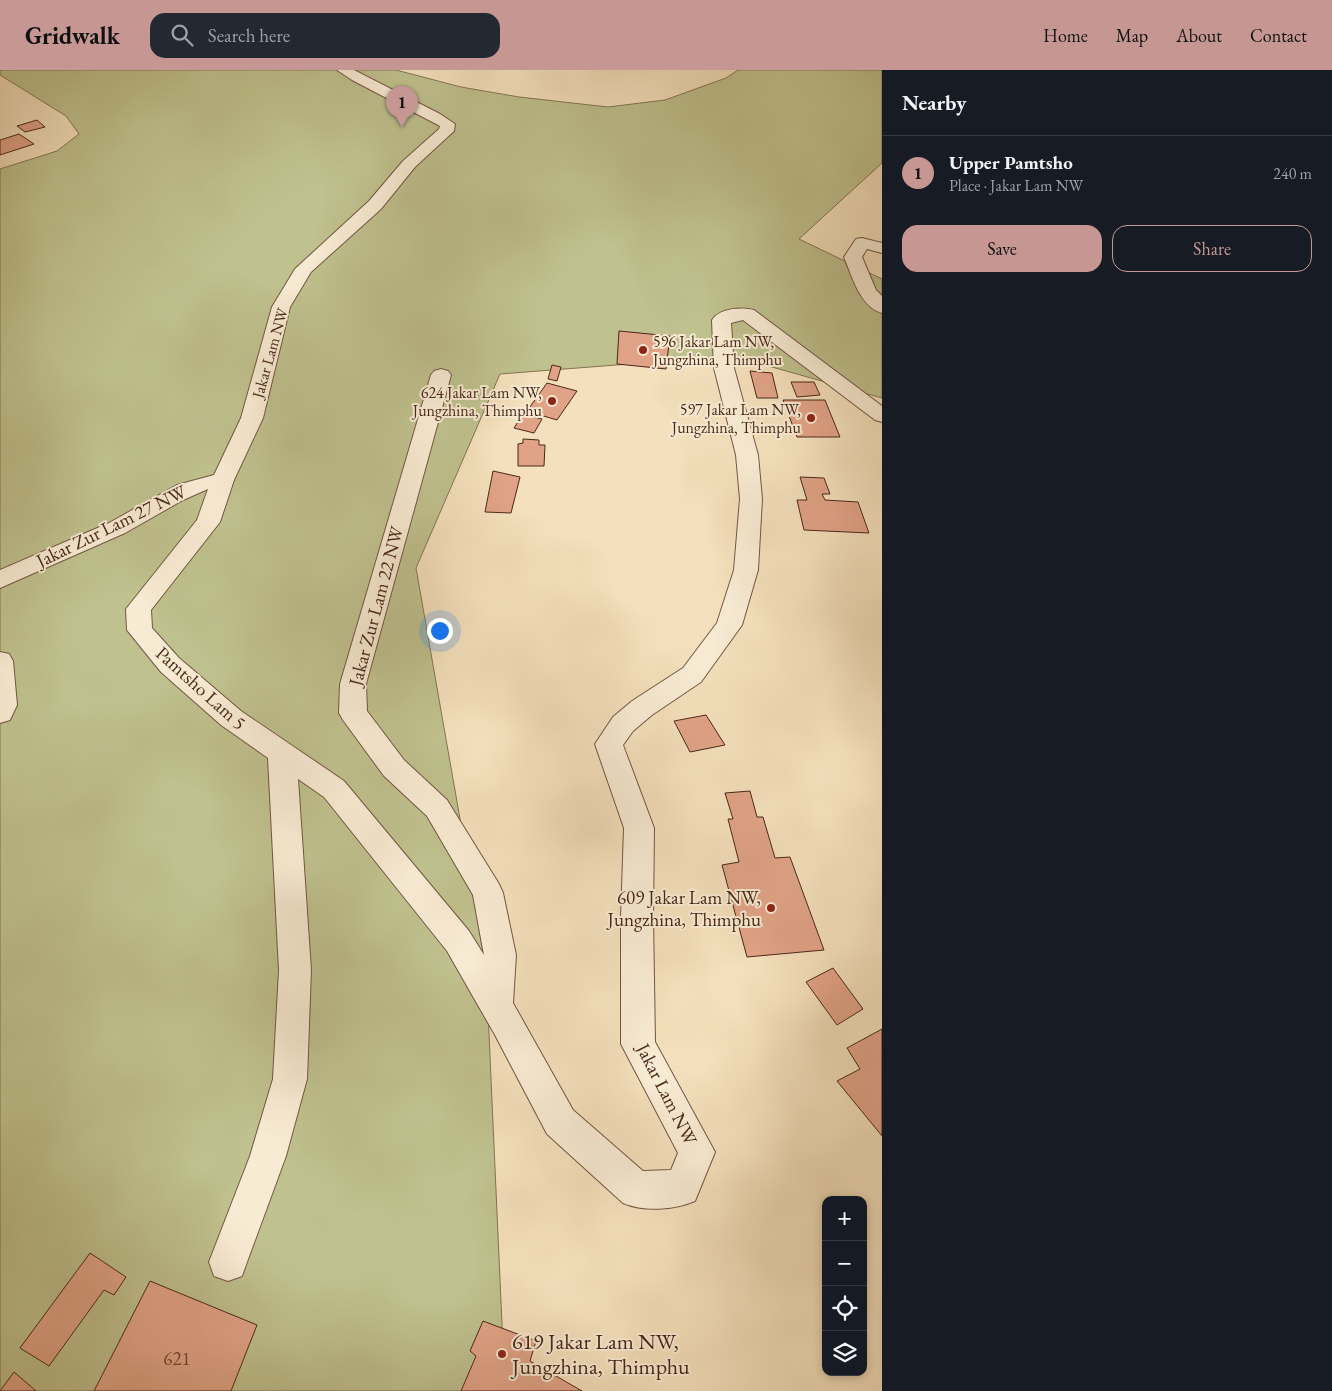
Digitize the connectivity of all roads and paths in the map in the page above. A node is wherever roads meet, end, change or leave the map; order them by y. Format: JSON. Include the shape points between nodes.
{"nodes":[{"id":1,"x":344,"y":70,"type":"edge"},
{"id":2,"x":882,"y":248,"type":"edge"},
{"id":3,"x":882,"y":308,"type":"edge"},
{"id":4,"x":441,"y":375,"type":"dead end"},
{"id":5,"x":882,"y":416,"type":"edge"},
{"id":6,"x":223,"y":480,"type":"junction"},
{"id":7,"x":0,"y":580,"type":"edge"},
{"id":8,"x":138,"y":610,"type":"joint"},
{"id":9,"x":0,"y":661,"type":"edge"},
{"id":10,"x":0,"y":713,"type":"edge"},
{"id":11,"x":282,"y":754,"type":"junction"},
{"id":12,"x":413,"y":886,"type":"joint"},
{"id":13,"x":496,"y":1006,"type":"junction"},
{"id":14,"x":228,"y":1262,"type":"dead end"}],
"edges":[{"from":1,"to":6,"type":"street","name":"Jakar Lam NW","via":[[448,124],[446,131],[409,164],[375,204],[304,269],[281,307],[252,418]]},
{"from":2,"to":3,"type":"street","via":[[862,243],[853,257],[868,292]]},
{"from":4,"to":13,"type":"street","name":"Jakar Zur Lam 22 NW","via":[[353,684],[353,713],[394,768],[437,808],[488,893],[500,955]]},
{"from":5,"to":13,"type":"street","name":"Jakar Lam NW","via":[[748,314],[731,315],[721,320],[724,368],[748,455],[751,499],[746,570],[729,625],[692,675],[642,708],[623,724],[610,744],[640,828],[638,1044],[697,1152],[682,1188],[636,1190],[560,1122]]},
{"from":6,"to":7,"type":"street","name":"Jakar Zur Lam 27 NW","via":[[188,487],[134,520]]},
{"from":6,"to":8,"type":"street","name":"Jakar Lam NW","via":[[208,522]]},
{"from":8,"to":11,"type":"street","name":"Pamtsho Lam 5","via":[[140,630],[170,665],[231,718]]},
{"from":9,"to":10,"type":"street","via":[[4,705]]},
{"from":11,"to":12,"type":"street","name":"Pamtsho Lam 5","via":[[334,789]]},
{"from":11,"to":14,"type":"street","via":[[295,970],[290,1079],[268,1156]]},
{"from":12,"to":13,"type":"street","name":"Jakar Lam NW","via":[[458,941]]}]}
